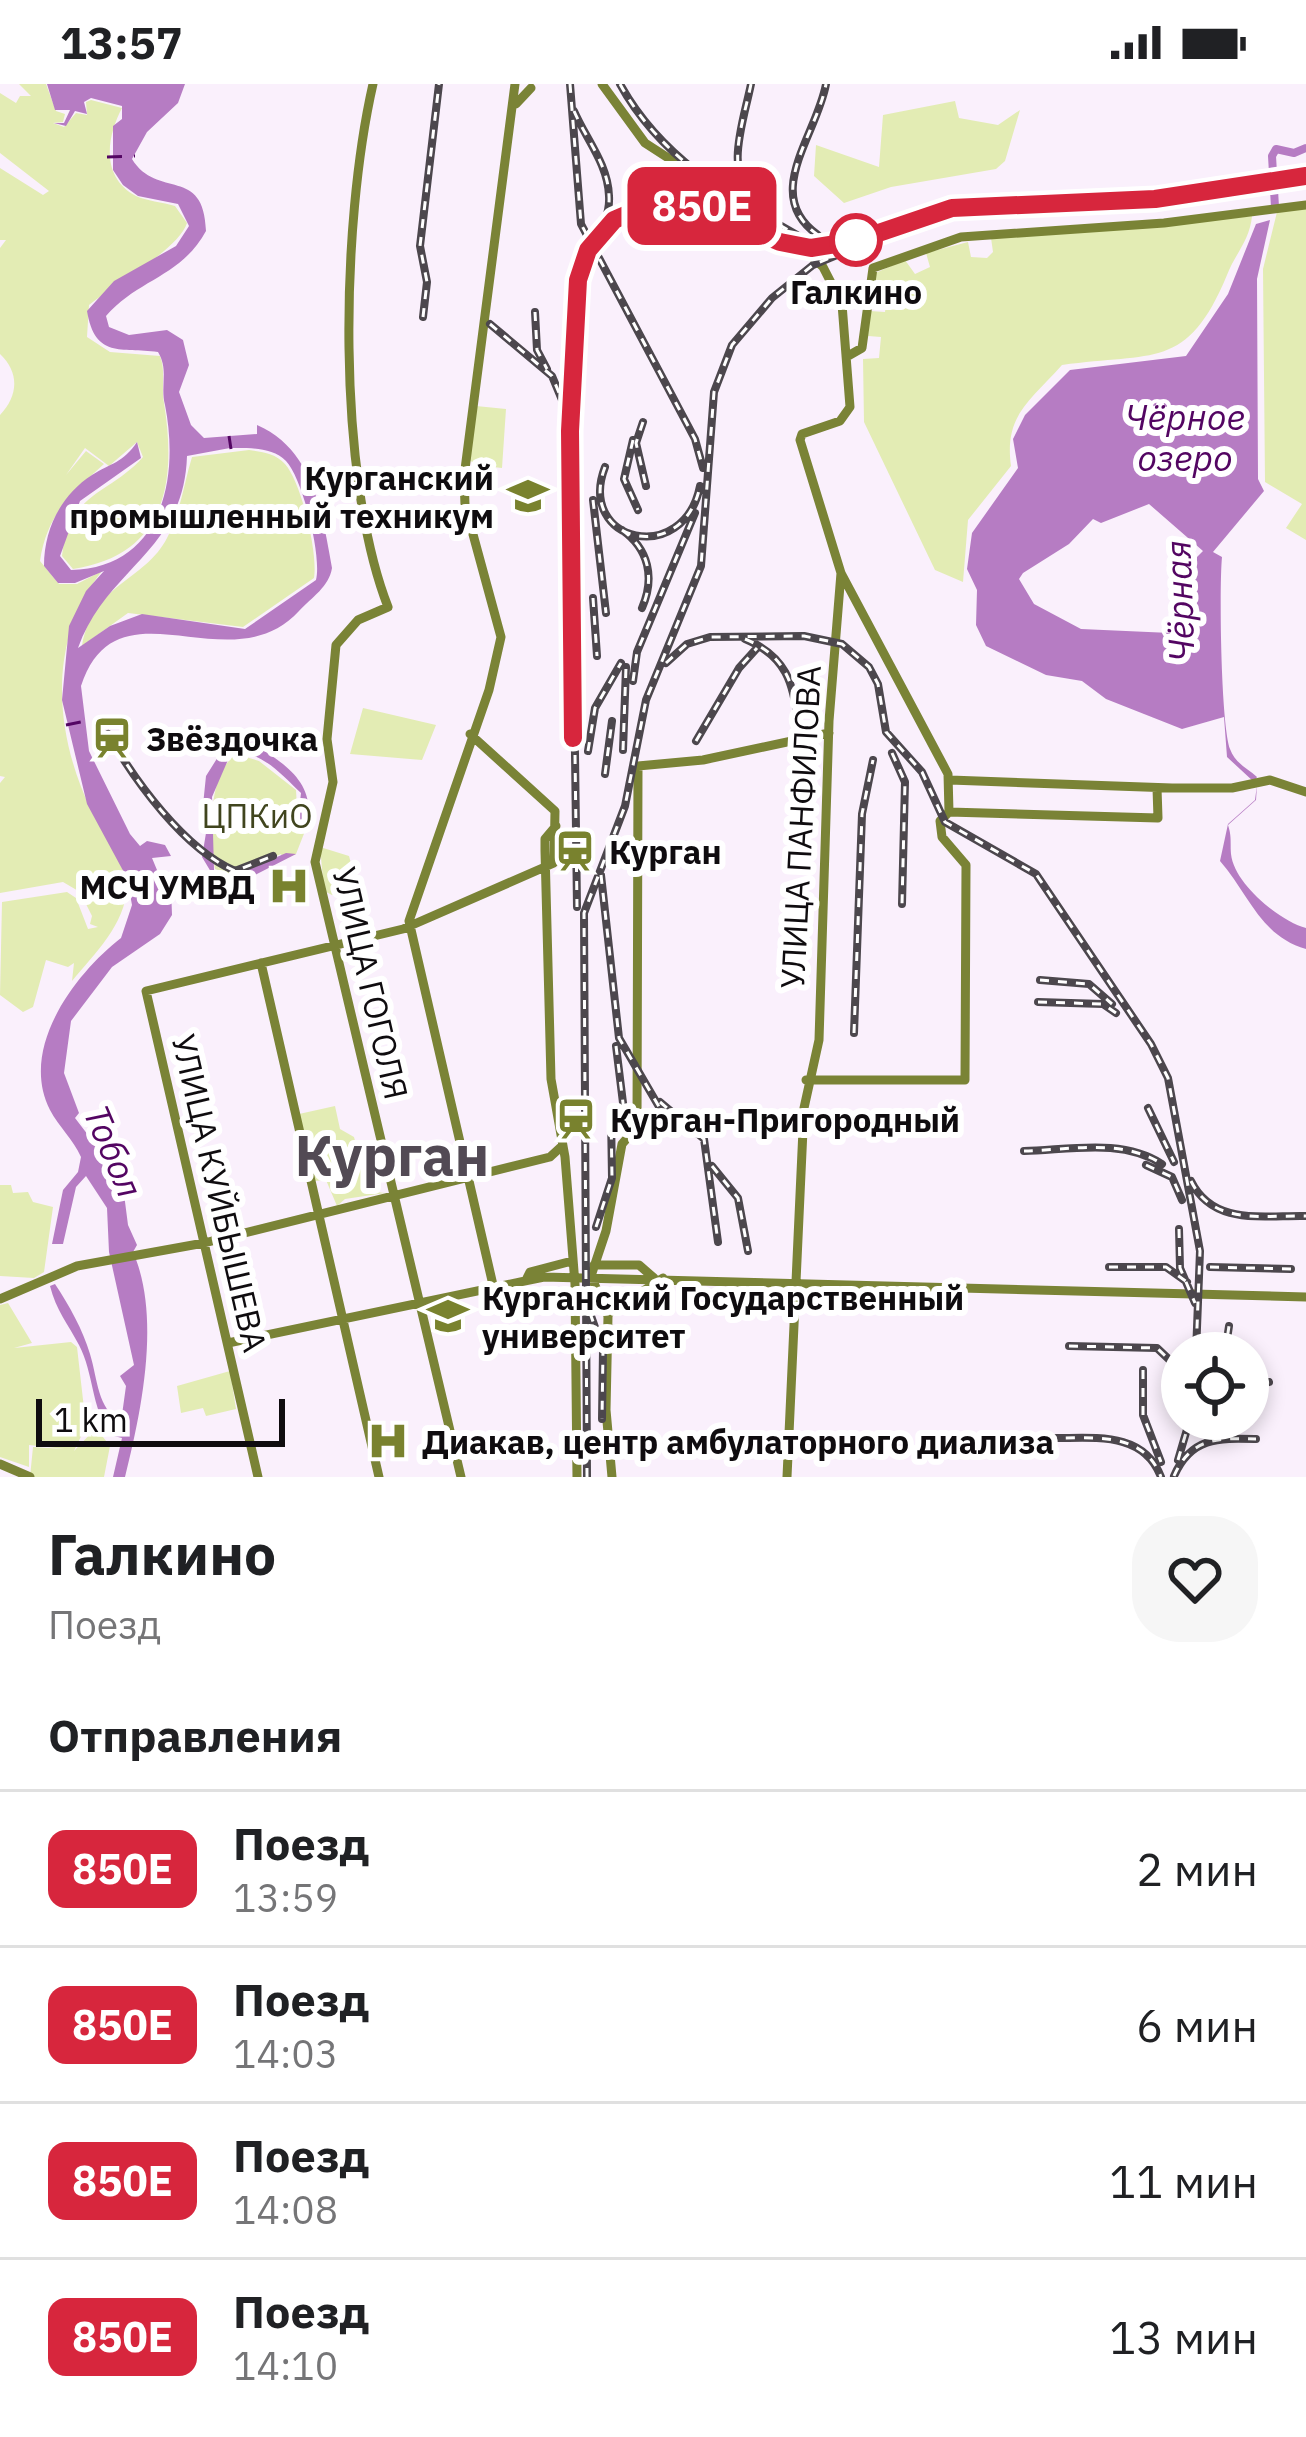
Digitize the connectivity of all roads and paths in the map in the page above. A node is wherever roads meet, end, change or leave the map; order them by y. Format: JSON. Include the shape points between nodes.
{"nodes":[{"id":1,"x":373,"y":84,"type":"edge"},
{"id":2,"x":515,"y":84,"type":"edge"},
{"id":3,"x":604,"y":84,"type":"edge"},
{"id":4,"x":534,"y":85,"type":"edge"},
{"id":5,"x":514,"y":109,"type":"junction"},
{"id":6,"x":1306,"y":205,"type":"edge"},
{"id":7,"x":848,"y":356,"type":"junction"},
{"id":8,"x":841,"y":573,"type":"junction"},
{"id":9,"x":829,"y":733,"type":"junction"},
{"id":10,"x":470,"y":734,"type":"junction"},
{"id":11,"x":953,"y":778,"type":"junction"},
{"id":12,"x":1157,"y":788,"type":"junction"},
{"id":13,"x":1306,"y":792,"type":"edge"},
{"id":14,"x":949,"y":812,"type":"junction"},
{"id":15,"x":549,"y":865,"type":"junction"},
{"id":16,"x":409,"y":926,"type":"junction"},
{"id":17,"x":334,"y":945,"type":"junction"},
{"id":18,"x":262,"y":963,"type":"junction"},
{"id":19,"x":806,"y":1080,"type":"junction"},
{"id":20,"x":557,"y":1150,"type":"junction"},
{"id":21,"x":468,"y":1177,"type":"junction"},
{"id":22,"x":392,"y":1195,"type":"junction"},
{"id":23,"x":319,"y":1214,"type":"junction"},
{"id":24,"x":203,"y":1243,"type":"junction"},
{"id":25,"x":572,"y":1270,"type":"junction"},
{"id":26,"x":595,"y":1271,"type":"junction"},
{"id":27,"x":642,"y":1273,"type":"junction"},
{"id":28,"x":658,"y":1278,"type":"junction"},
{"id":29,"x":796,"y":1283,"type":"junction"},
{"id":30,"x":494,"y":1285,"type":"junction"},
{"id":31,"x":638,"y":1293,"type":"junction"},
{"id":32,"x":1306,"y":1297,"type":"edge"},
{"id":33,"x":0,"y":1299,"type":"edge"},
{"id":34,"x":418,"y":1301,"type":"junction"},
{"id":35,"x":601,"y":1303,"type":"junction"},
{"id":36,"x":620,"y":1306,"type":"junction"},
{"id":37,"x":342,"y":1317,"type":"junction"},
{"id":38,"x":608,"y":1317,"type":"junction"},
{"id":39,"x":228,"y":1342,"type":"junction"},
{"id":40,"x":789,"y":1461,"type":"junction"},
{"id":41,"x":0,"y":1464,"type":"edge"},
{"id":42,"x":612,"y":1476,"type":"edge"},
{"id":43,"x":30,"y":1477,"type":"edge"},
{"id":44,"x":258,"y":1477,"type":"edge"},
{"id":45,"x":379,"y":1477,"type":"edge"},
{"id":46,"x":461,"y":1477,"type":"edge"},
{"id":47,"x":577,"y":1477,"type":"edge"},
{"id":48,"x":626,"y":1477,"type":"edge"},
{"id":49,"x":787,"y":1477,"type":"edge"},
{"id":50,"x":797,"y":1477,"type":"edge"}],
"edges":[{"from":1,"to":17,"type":"main road","name":"УЛИЦА ГОГОЛЯ","via":[[348,296],[365,527],[388,608],[358,620],[336,645],[326,740],[333,782],[315,862]]},
{"from":2,"to":4,"type":"main road"},
{"from":2,"to":5,"type":"main road"},
{"from":3,"to":7,"type":"main road","via":[[651,148],[804,247],[842,304]]},
{"from":4,"to":5,"type":"main road"},
{"from":5,"to":10,"type":"main road","via":[[464,467],[465,505],[501,632]]},
{"from":6,"to":7,"type":"main road","via":[[938,243],[874,267],[862,347]]},
{"from":7,"to":8,"type":"main road","via":[[851,404],[838,422],[802,434],[800,442]]},
{"from":8,"to":9,"type":"main road","name":"УЛИЦА ПАНФИЛОВА"},
{"from":8,"to":11,"type":"main road"},
{"from":9,"to":19,"type":"main road","name":"УЛИЦА ПАНФИЛОВА","via":[[819,1040]]},
{"from":9,"to":26,"type":"main road","via":[[696,761],[639,764],[637,1127],[622,1144]]},
{"from":10,"to":15,"type":"main road","via":[[554,808]]},
{"from":10,"to":16,"type":"main road"},
{"from":11,"to":12,"type":"main road"},
{"from":11,"to":14,"type":"main road"},
{"from":12,"to":13,"type":"main road","via":[[1270,780]]},
{"from":12,"to":14,"type":"main road","via":[[1158,818]]},
{"from":14,"to":19,"type":"main road","via":[[940,833],[966,865],[964,1082]]},
{"from":15,"to":16,"type":"main road"},
{"from":15,"to":20,"type":"main road"},
{"from":16,"to":17,"type":"main road"},
{"from":16,"to":21,"type":"main road"},
{"from":17,"to":18,"type":"main road"},
{"from":17,"to":22,"type":"main road","name":"УЛИЦА ГОГОЛЯ"},
{"from":18,"to":23,"type":"main road"},
{"from":18,"to":24,"type":"main road","name":"УЛИЦА КУЙБЫШЕВА","via":[[146,991]]},
{"from":19,"to":29,"type":"main road","name":"УЛИЦА ПАНФИЛОВА"},
{"from":20,"to":21,"type":"main road"},
{"from":20,"to":25,"type":"main road"},
{"from":21,"to":22,"type":"main road"},
{"from":21,"to":30,"type":"main road"},
{"from":22,"to":23,"type":"main road"},
{"from":22,"to":34,"type":"main road","name":"УЛИЦА ГОГОЛЯ"},
{"from":23,"to":24,"type":"main road"},
{"from":23,"to":37,"type":"main road"},
{"from":24,"to":33,"type":"main road","via":[[64,1270]]},
{"from":24,"to":39,"type":"main road","name":"УЛИЦА КУЙБЫШЕВА"},
{"from":25,"to":26,"type":"main road"},
{"from":25,"to":30,"type":"main road"},
{"from":25,"to":47,"type":"main road"},
{"from":26,"to":27,"type":"main road"},
{"from":26,"to":35,"type":"main road"},
{"from":27,"to":28,"type":"main road"},
{"from":27,"to":31,"type":"main road"},
{"from":28,"to":29,"type":"main road"},
{"from":28,"to":31,"type":"main road"},
{"from":29,"to":32,"type":"main road"},
{"from":29,"to":40,"type":"main road","name":"УЛИЦА ПАНФИЛОВА"},
{"from":30,"to":34,"type":"main road"},
{"from":31,"to":36,"type":"main road"},
{"from":34,"to":37,"type":"main road"},
{"from":34,"to":46,"type":"main road","name":"УЛИЦА ГОГОЛЯ"},
{"from":35,"to":36,"type":"main road"},
{"from":35,"to":38,"type":"main road"},
{"from":36,"to":38,"type":"main road"},
{"from":37,"to":39,"type":"main road"},
{"from":37,"to":45,"type":"main road"},
{"from":38,"to":42,"type":"main road"},
{"from":39,"to":44,"type":"main road","name":"УЛИЦА КУЙБЫШЕВА"},
{"from":40,"to":49,"type":"main road","name":"УЛИЦА ПАНФИЛОВА"},
{"from":40,"to":50,"type":"main road"},
{"from":41,"to":43,"type":"main road"},
{"from":42,"to":48,"type":"main road"}]}
